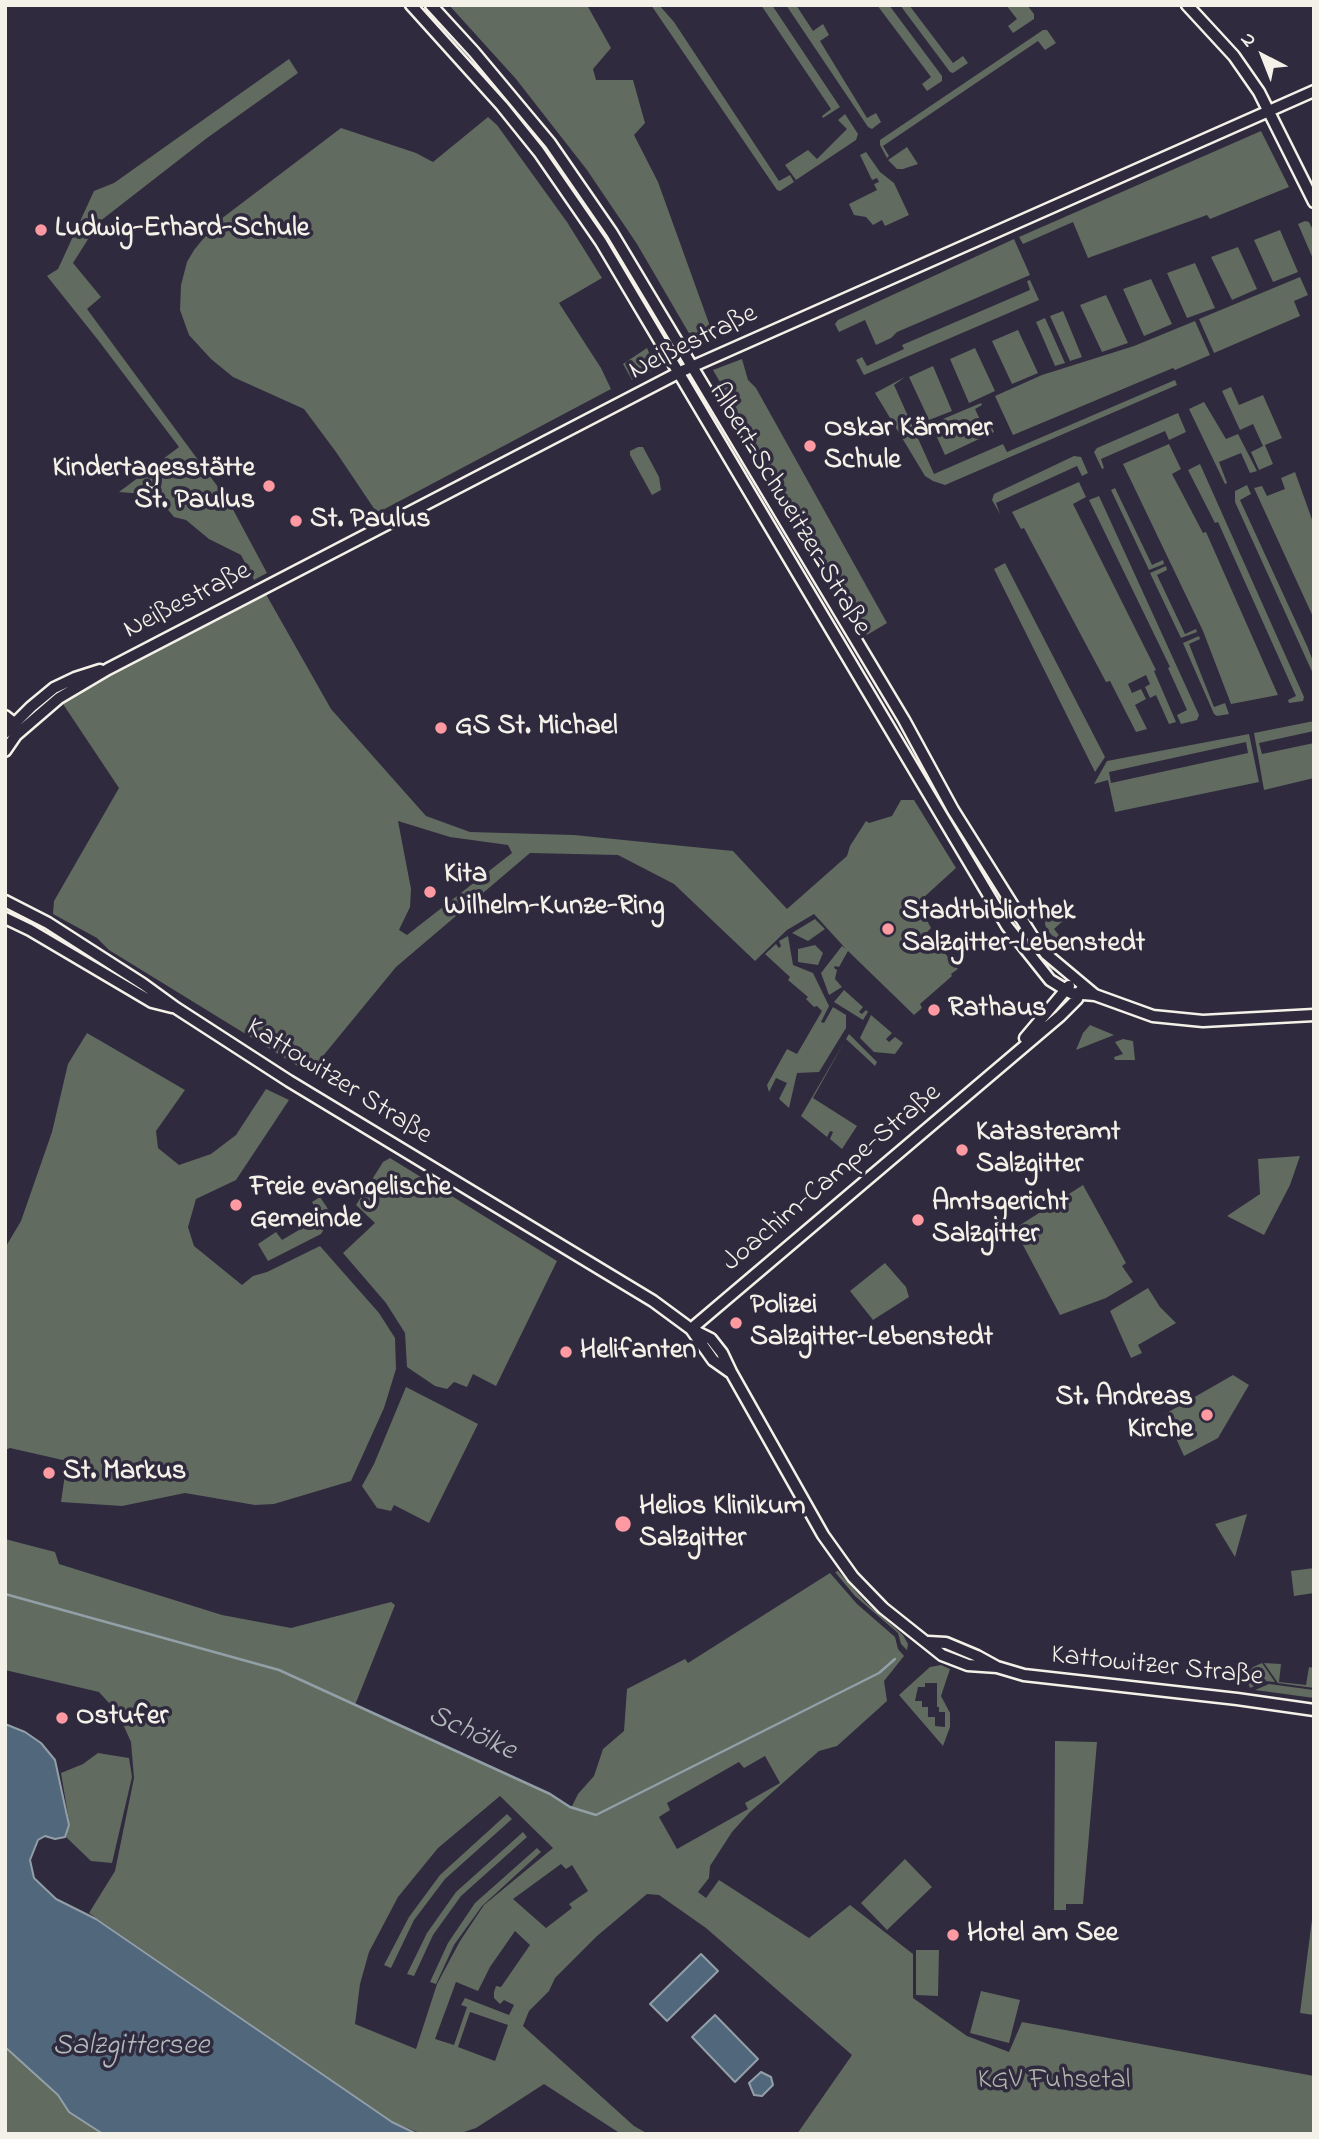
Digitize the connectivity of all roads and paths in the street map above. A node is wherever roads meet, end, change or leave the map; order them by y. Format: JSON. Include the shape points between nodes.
{"nodes":[{"id":1,"x":411,"y":5,"type":"edge"},
{"id":2,"x":431,"y":5,"type":"edge"},
{"id":3,"x":1187,"y":5,"type":"edge"},
{"id":4,"x":1314,"y":91,"type":"edge"},
{"id":5,"x":1268,"y":111,"type":"junction"},
{"id":6,"x":1314,"y":202,"type":"edge"},
{"id":7,"x":693,"y":366,"type":"junction"},
{"id":8,"x":680,"y":372,"type":"junction"},
{"id":9,"x":108,"y":669,"type":"junction"},
{"id":10,"x":9,"y":720,"type":"edge"},
{"id":11,"x":9,"y":733,"type":"edge"},
{"id":12,"x":5,"y":751,"type":"edge"},
{"id":13,"x":991,"y":897,"type":"junction"},
{"id":14,"x":5,"y":901,"type":"edge"},
{"id":15,"x":1013,"y":905,"type":"junction"},
{"id":16,"x":5,"y":918,"type":"edge"},
{"id":17,"x":1080,"y":989,"type":"junction"},
{"id":18,"x":1065,"y":990,"type":"junction"},
{"id":19,"x":176,"y":1009,"type":"junction"},
{"id":20,"x":1314,"y":1015,"type":"edge"},
{"id":21,"x":1003,"y":1062,"type":"junction"},
{"id":22,"x":691,"y":1329,"type":"junction"},
{"id":23,"x":1314,"y":1710,"type":"edge"}],
"edges":[{"from":1,"to":8,"type":"street","name":"Albert-Schweitzer-Straße","via":[[539,152],[601,242]]},
{"from":2,"to":7,"type":"street","name":"Albert-Schweitzer-Straße","via":[[550,143],[619,243]]},
{"from":3,"to":5,"type":"street","via":[[1234,56]]},
{"from":4,"to":5,"type":"street","name":"Neißestraße"},
{"from":5,"to":6,"type":"street"},
{"from":5,"to":7,"type":"street","name":"Neißestraße"},
{"from":7,"to":8,"type":"street","name":"Neißestraße"},
{"from":7,"to":15,"type":"street","name":"Albert-Schweitzer-Straße"},
{"from":8,"to":9,"type":"street","name":"Neißestraße"},
{"from":8,"to":13,"type":"street","name":"Albert-Schweitzer-Straße"},
{"from":9,"to":10,"type":"street","name":"Neißestraße","via":[[75,677]]},
{"from":9,"to":11,"type":"street","name":"Neißestraße"},
{"from":10,"to":11,"type":"street"},
{"from":11,"to":12,"type":"street","name":"Neißestraße"},
{"from":13,"to":15,"type":"street"},
{"from":13,"to":18,"type":"street","name":"Albert-Schweitzer-Straße","via":[[1026,953]]},
{"from":14,"to":19,"type":"street","name":"Kattowitzer Straße","via":[[48,923]]},
{"from":15,"to":17,"type":"street","name":"Albert-Schweitzer-Straße","via":[[1046,954]]},
{"from":16,"to":19,"type":"street","name":"Kattowitzer Straße","via":[[152,1002]]},
{"from":17,"to":18,"type":"street","name":"Albert-Schweitzer-Straße"},
{"from":17,"to":20,"type":"street","name":"Albert-Schweitzer-Straße","via":[[1144,1013],[1178,1020]]},
{"from":17,"to":21,"type":"street","name":"Joachim-Campe-Straße","via":[[1060,1016]]},
{"from":18,"to":21,"type":"street","name":"Joachim-Campe-Straße"},
{"from":19,"to":22,"type":"street","name":"Kattowitzer Straße","via":[[653,1301]]},
{"from":21,"to":22,"type":"street","name":"Joachim-Campe-Straße"},
{"from":22,"to":23,"type":"street","name":"Kattowitzer Straße","via":[[703,1350],[731,1373],[839,1560],[883,1608],[942,1655],[968,1665],[1024,1675]]}]}
